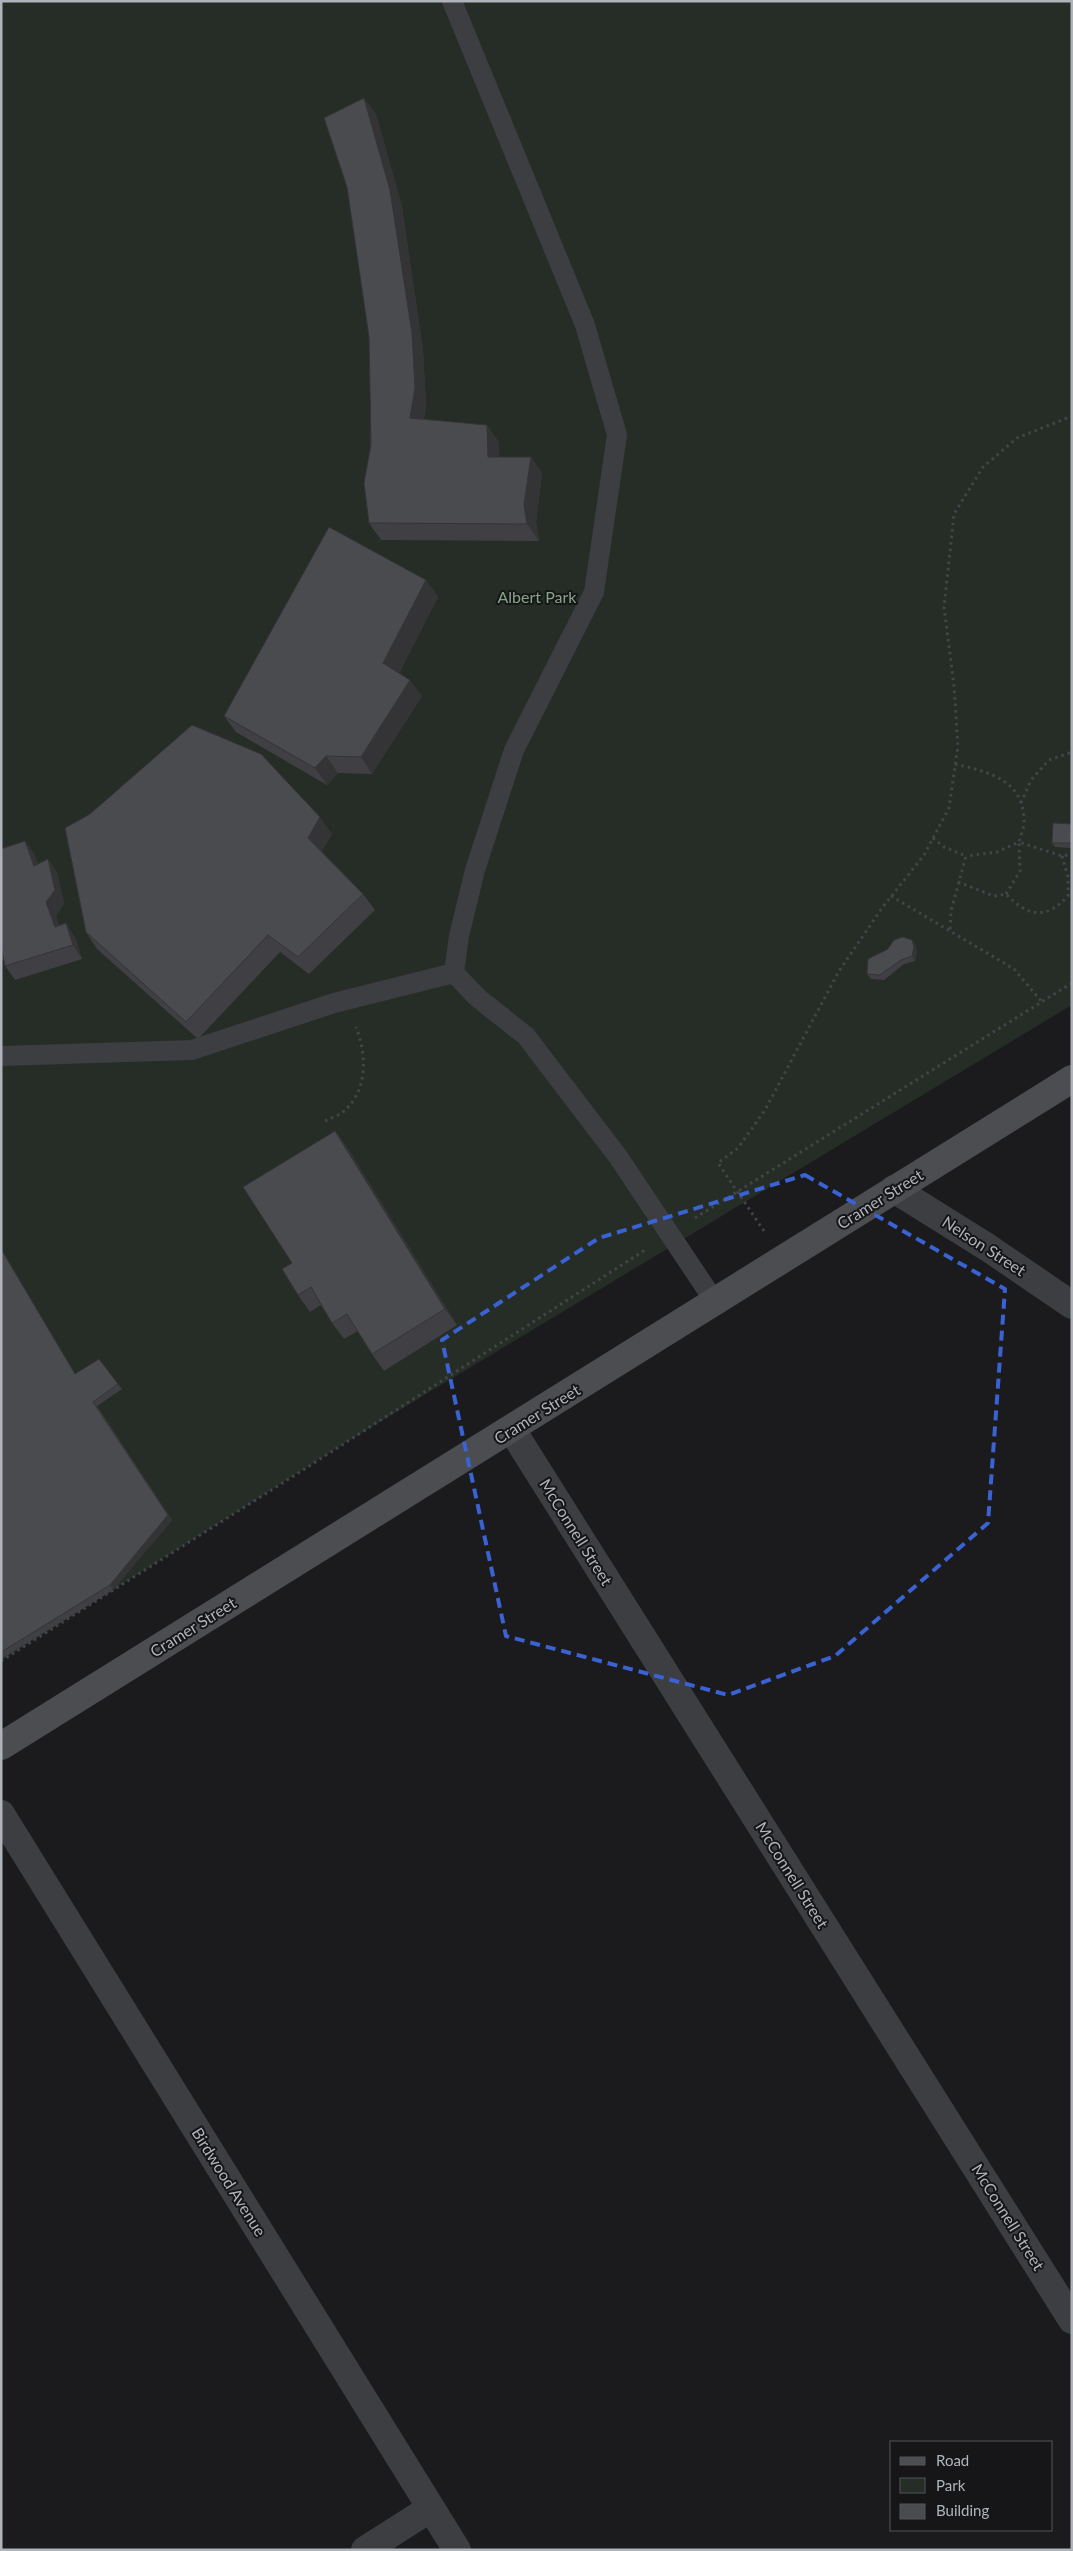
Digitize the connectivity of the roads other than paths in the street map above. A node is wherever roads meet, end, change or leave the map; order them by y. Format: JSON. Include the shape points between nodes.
{"nodes":[{"id":1,"x":452,"y":1,"type":"edge"},
{"id":2,"x":454,"y":973,"type":"junction"},
{"id":3,"x":1,"y":1056,"type":"edge"},
{"id":4,"x":1072,"y":1079,"type":"edge"},
{"id":5,"x":894,"y":1189,"type":"junction"},
{"id":6,"x":715,"y":1302,"type":"junction"},
{"id":7,"x":1072,"y":1305,"type":"edge"},
{"id":8,"x":512,"y":1430,"type":"junction"},
{"id":9,"x":1,"y":1746,"type":"edge"},
{"id":10,"x":1,"y":1814,"type":"edge"},
{"id":11,"x":1072,"y":2320,"type":"edge"},
{"id":12,"x":431,"y":2508,"type":"junction"},
{"id":13,"x":365,"y":2550,"type":"edge"},
{"id":14,"x":457,"y":2550,"type":"edge"}],
"edges":[{"from":1,"to":2,"type":"lane","via":[[585,325],[617,435],[594,592],[514,750],[475,870]]},
{"from":2,"to":3,"type":"lane","via":[[342,1001],[192,1050]]},
{"from":2,"to":6,"type":"lane","via":[[478,998],[526,1036],[619,1158]]},
{"from":4,"to":5,"type":"street","name":"Cramer Street"},
{"from":5,"to":6,"type":"street","name":"Cramer Street"},
{"from":5,"to":7,"type":"street","name":"Nelson Street"},
{"from":6,"to":8,"type":"street","name":"Cramer Street"},
{"from":8,"to":9,"type":"street","name":"Cramer Street"},
{"from":8,"to":11,"type":"street","name":"McConnell Street"},
{"from":10,"to":12,"type":"street","name":"Birdwood Avenue"},
{"from":12,"to":13,"type":"street"},
{"from":12,"to":14,"type":"street","name":"Birdwood Avenue"}]}
